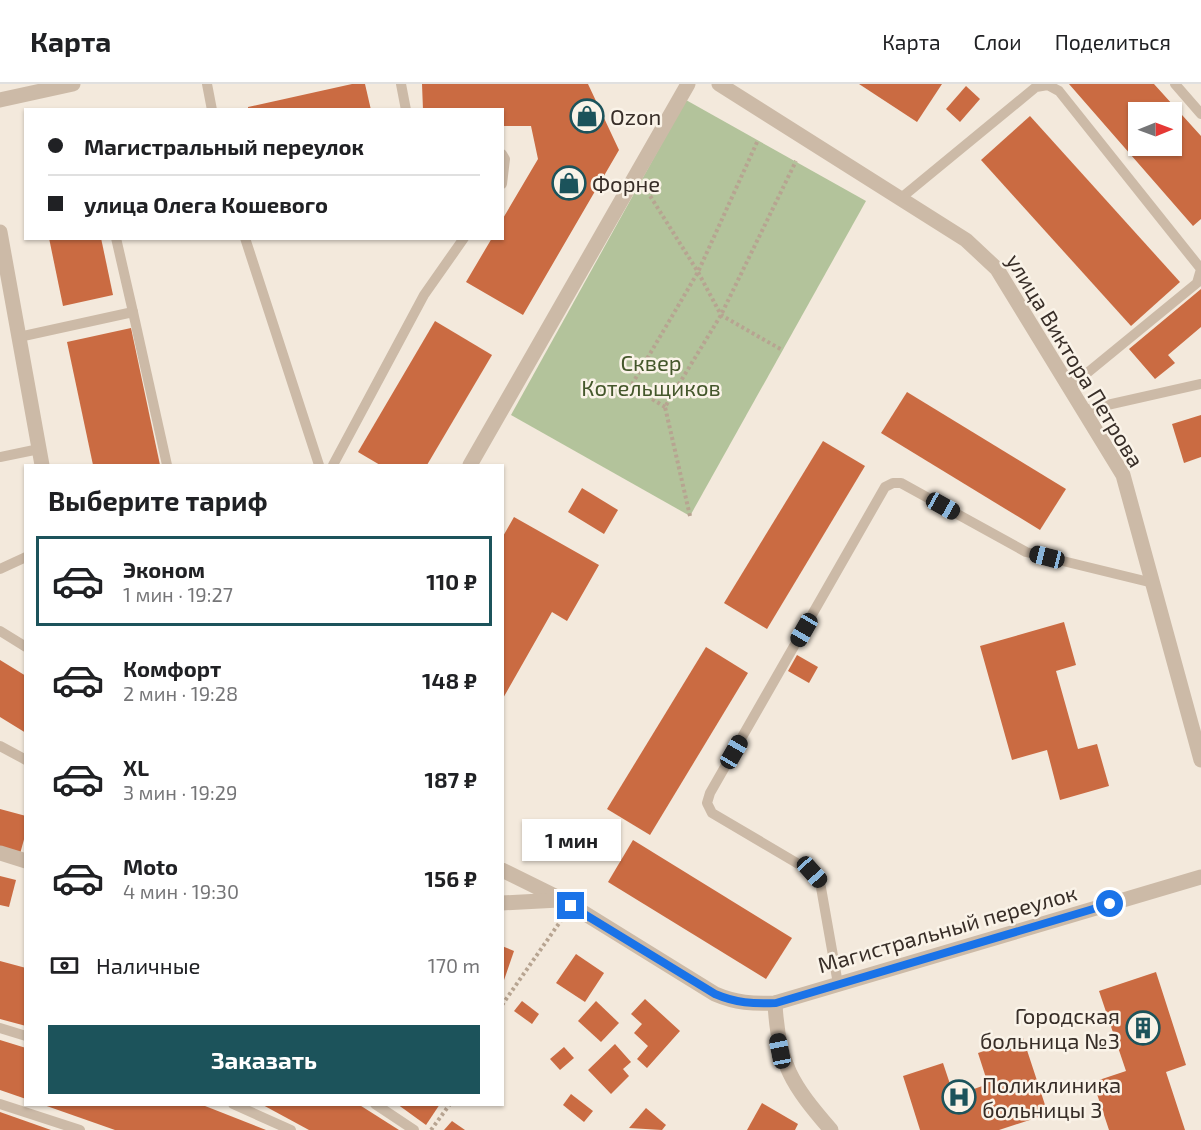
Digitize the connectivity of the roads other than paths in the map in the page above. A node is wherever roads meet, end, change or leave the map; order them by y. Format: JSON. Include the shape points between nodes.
{"nodes":[{"id":1,"x":74,"y":84,"type":"edge"},
{"id":2,"x":207,"y":84,"type":"edge"},
{"id":3,"x":401,"y":84,"type":"edge"},
{"id":4,"x":688,"y":84,"type":"edge"},
{"id":5,"x":1175,"y":84,"type":"edge"},
{"id":6,"x":723,"y":85,"type":"edge"},
{"id":7,"x":0,"y":100,"type":"edge"},
{"id":8,"x":212,"y":108,"type":"edge"},
{"id":9,"x":406,"y":108,"type":"edge"},
{"id":10,"x":1201,"y":114,"type":"edge"},
{"id":11,"x":901,"y":198,"type":"junction"},
{"id":12,"x":0,"y":232,"type":"edge"},
{"id":13,"x":116,"y":240,"type":"edge"},
{"id":14,"x":246,"y":240,"type":"edge"},
{"id":15,"x":463,"y":240,"type":"edge"},
{"id":16,"x":133,"y":312,"type":"junction"},
{"id":17,"x":19,"y":337,"type":"junction"},
{"id":18,"x":1201,"y":384,"type":"edge"},
{"id":19,"x":1070,"y":387,"type":"junction"},
{"id":20,"x":1085,"y":410,"type":"junction"},
{"id":21,"x":39,"y":449,"type":"junction"},
{"id":22,"x":0,"y":457,"type":"edge"},
{"id":23,"x":42,"y":464,"type":"edge"},
{"id":24,"x":167,"y":464,"type":"edge"},
{"id":25,"x":319,"y":464,"type":"edge"},
{"id":26,"x":334,"y":464,"type":"edge"},
{"id":27,"x":471,"y":464,"type":"edge"},
{"id":28,"x":24,"y":558,"type":"edge"},
{"id":29,"x":0,"y":569,"type":"edge"},
{"id":30,"x":1153,"y":583,"type":"junction"},
{"id":31,"x":0,"y":631,"type":"edge"},
{"id":32,"x":24,"y":646,"type":"edge"},
{"id":33,"x":0,"y":746,"type":"edge"},
{"id":34,"x":24,"y":759,"type":"edge"},
{"id":35,"x":1201,"y":760,"type":"edge"},
{"id":36,"x":0,"y":854,"type":"edge"},
{"id":37,"x":24,"y":860,"type":"edge"},
{"id":38,"x":504,"y":871,"type":"edge"},
{"id":39,"x":1201,"y":877,"type":"edge"},
{"id":40,"x":504,"y":903,"type":"edge"},
{"id":41,"x":567,"y":903,"type":"junction"},
{"id":42,"x":838,"y":984,"type":"junction"},
{"id":43,"x":776,"y":1003,"type":"junction"},
{"id":44,"x":0,"y":1028,"type":"edge"},
{"id":45,"x":24,"y":1035,"type":"edge"},
{"id":46,"x":0,"y":1104,"type":"edge"},
{"id":47,"x":237,"y":1106,"type":"edge"},
{"id":48,"x":378,"y":1106,"type":"edge"},
{"id":49,"x":80,"y":1130,"type":"edge"},
{"id":50,"x":291,"y":1130,"type":"edge"},
{"id":51,"x":414,"y":1130,"type":"edge"},
{"id":52,"x":831,"y":1130,"type":"edge"}],
"edges":[{"from":1,"to":7,"type":"street"},
{"from":2,"to":8,"type":"lane"},
{"from":3,"to":9,"type":"lane"},
{"from":4,"to":27,"type":"street"},
{"from":5,"to":10,"type":"lane"},
{"from":6,"to":11,"type":"street","name":"улица Виктора Петрова"},
{"from":11,"to":19,"type":"street","name":"улица Виктора Петрова","via":[[966,240],[997,269]]},
{"from":11,"to":19,"type":"lane","via":[[1036,87],[1048,85],[1059,91],[1201,269],[1197,283]]},
{"from":12,"to":17,"type":"street"},
{"from":13,"to":16,"type":"lane"},
{"from":14,"to":25,"type":"lane"},
{"from":15,"to":26,"type":"lane","via":[[424,295]]},
{"from":16,"to":17,"type":"lane"},
{"from":16,"to":24,"type":"lane"},
{"from":17,"to":21,"type":"street"},
{"from":18,"to":20,"type":"lane"},
{"from":19,"to":20,"type":"street","name":"улица Виктора Петрова"},
{"from":20,"to":30,"type":"street","name":"улица Виктора Петрова","via":[[1123,475]]},
{"from":21,"to":22,"type":"lane"},
{"from":21,"to":23,"type":"street"},
{"from":28,"to":29,"type":"lane"},
{"from":30,"to":35,"type":"street","name":"улица Виктора Петрова"},
{"from":30,"to":42,"type":"lane","via":[[1026,552],[901,483],[885,487],[707,803],[712,813],[812,872],[820,882]]},
{"from":31,"to":32,"type":"lane"},
{"from":33,"to":34,"type":"lane"},
{"from":36,"to":37,"type":"street"},
{"from":38,"to":41,"type":"street","name":"Магистральный переулок"},
{"from":39,"to":42,"type":"street","name":"Магистральный переулок"},
{"from":40,"to":41,"type":"street"},
{"from":41,"to":43,"type":"street","name":"Магистральный переулок","via":[[715,994],[733,1002]]},
{"from":42,"to":43,"type":"street","name":"Магистральный переулок"},
{"from":43,"to":52,"type":"street","via":[[780,1051],[792,1078]]},
{"from":44,"to":45,"type":"lane"},
{"from":46,"to":49,"type":"lane"},
{"from":47,"to":50,"type":"lane"},
{"from":48,"to":51,"type":"lane"}]}
